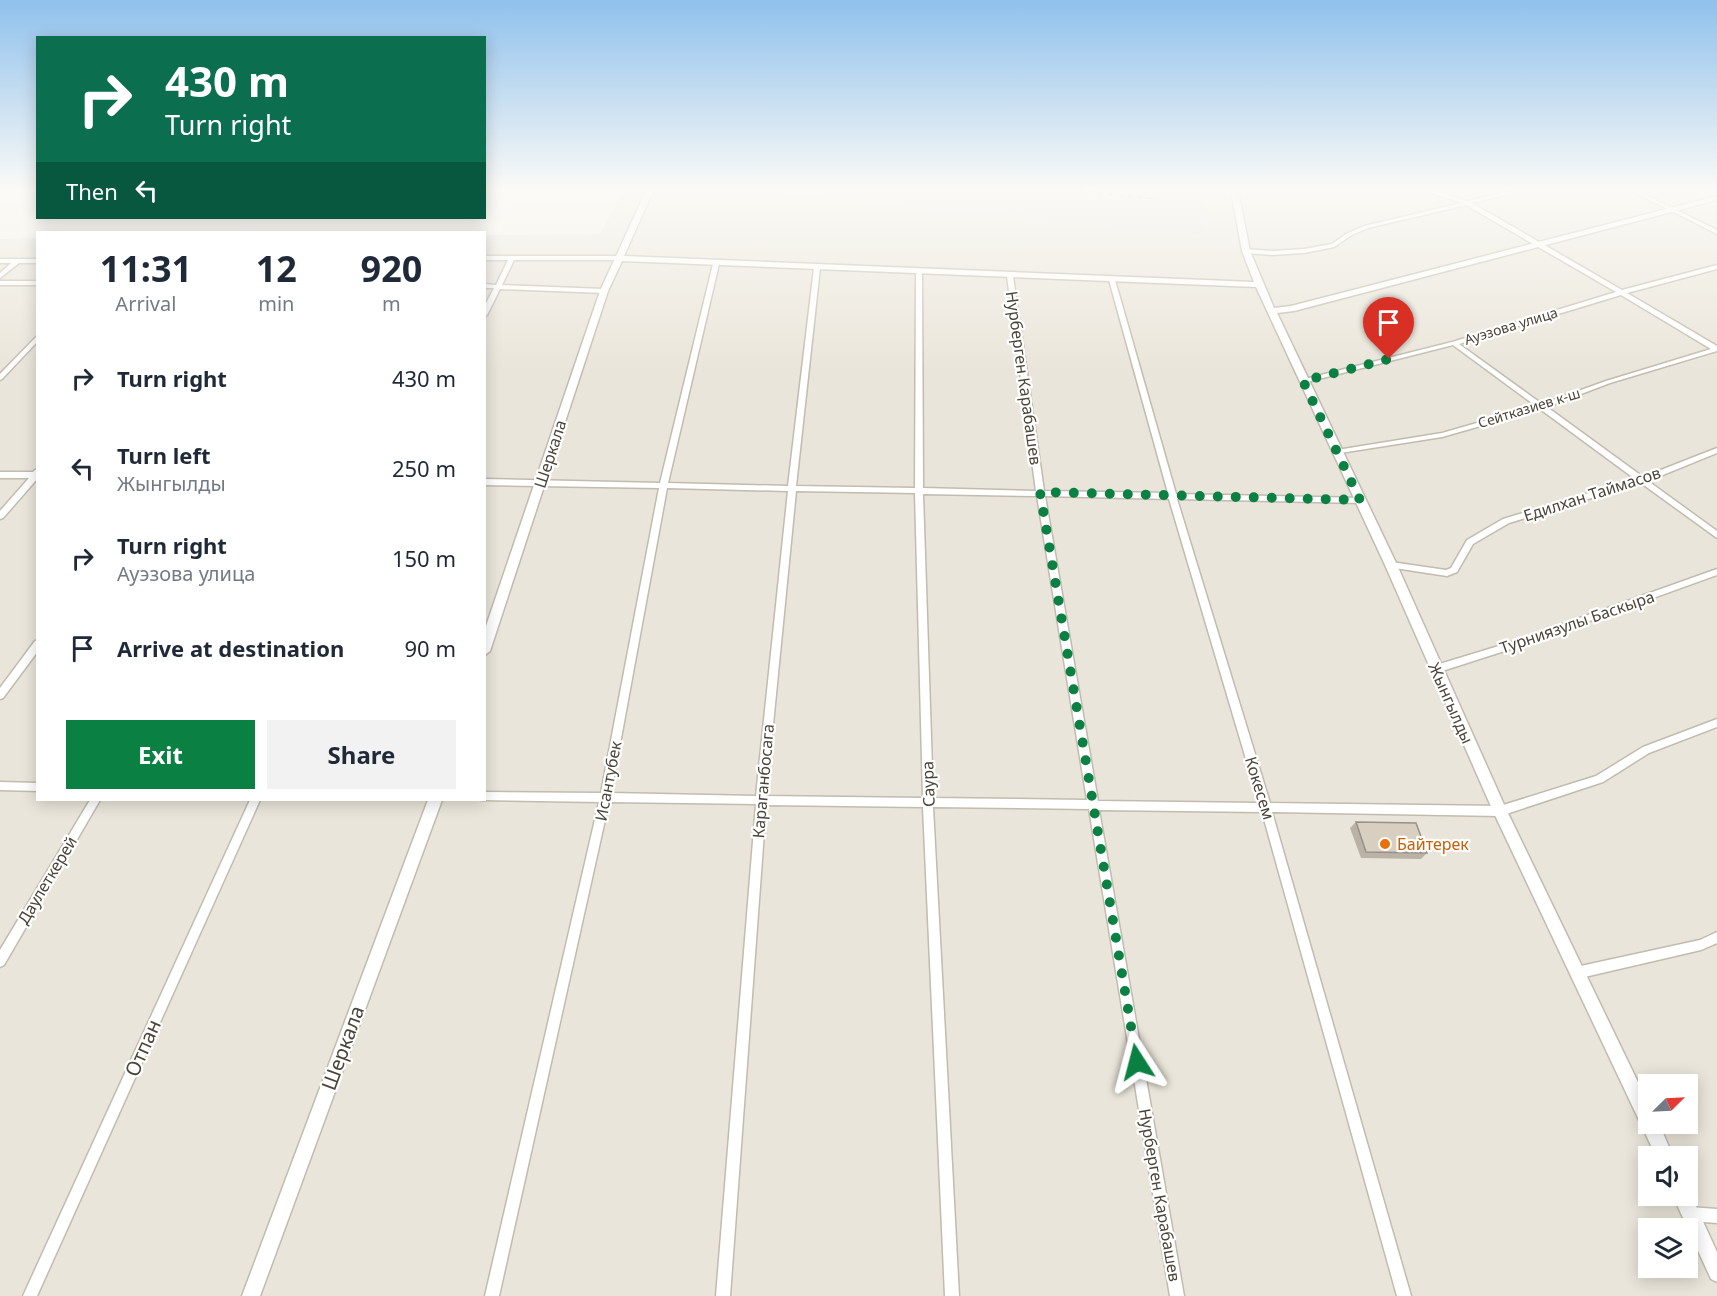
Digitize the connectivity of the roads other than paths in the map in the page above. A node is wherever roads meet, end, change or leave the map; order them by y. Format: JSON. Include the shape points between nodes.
{"nodes":[{"id":1,"x":621,"y":251,"type":"edge"},
{"id":2,"x":1246,"y":251,"type":"edge"},
{"id":3,"x":1511,"y":251,"type":"edge"},
{"id":4,"x":1553,"y":251,"type":"edge"},
{"id":5,"x":486,"y":258,"type":"edge"},
{"id":6,"x":512,"y":258,"type":"junction"},
{"id":7,"x":618,"y":258,"type":"junction"},
{"id":8,"x":0,"y":261,"type":"edge"},
{"id":9,"x":17,"y":261,"type":"junction"},
{"id":10,"x":36,"y":261,"type":"edge"},
{"id":11,"x":716,"y":264,"type":"junction"},
{"id":12,"x":1717,"y":267,"type":"edge"},
{"id":13,"x":817,"y":268,"type":"junction"},
{"id":14,"x":918,"y":272,"type":"junction"},
{"id":15,"x":0,"y":276,"type":"edge"},
{"id":16,"x":1010,"y":276,"type":"junction"},
{"id":17,"x":1112,"y":280,"type":"junction"},
{"id":18,"x":0,"y":283,"type":"edge"},
{"id":19,"x":36,"y":283,"type":"edge"},
{"id":20,"x":1258,"y":285,"type":"junction"},
{"id":21,"x":486,"y":286,"type":"edge"},
{"id":22,"x":497,"y":287,"type":"junction"},
{"id":23,"x":604,"y":291,"type":"junction"},
{"id":24,"x":1623,"y":292,"type":"junction"},
{"id":25,"x":486,"y":311,"type":"edge"},
{"id":26,"x":1272,"y":311,"type":"junction"},
{"id":27,"x":36,"y":339,"type":"edge"},
{"id":28,"x":1454,"y":343,"type":"junction"},
{"id":29,"x":1717,"y":349,"type":"edge"},
{"id":30,"x":0,"y":378,"type":"edge"},
{"id":31,"x":1303,"y":381,"type":"junction"},
{"id":32,"x":1541,"y":407,"type":"junction"},
{"id":33,"x":1717,"y":450,"type":"edge"},
{"id":34,"x":1337,"y":452,"type":"junction"},
{"id":35,"x":36,"y":474,"type":"edge"},
{"id":36,"x":0,"y":475,"type":"edge"},
{"id":37,"x":36,"y":475,"type":"edge"},
{"id":38,"x":1642,"y":480,"type":"junction"},
{"id":39,"x":486,"y":482,"type":"edge"},
{"id":40,"x":540,"y":483,"type":"junction"},
{"id":41,"x":664,"y":484,"type":"junction"},
{"id":42,"x":792,"y":487,"type":"junction"},
{"id":43,"x":919,"y":489,"type":"junction"},
{"id":44,"x":1040,"y":492,"type":"junction"},
{"id":45,"x":1172,"y":494,"type":"junction"},
{"id":46,"x":1360,"y":500,"type":"junction"},
{"id":47,"x":0,"y":516,"type":"edge"},
{"id":48,"x":1717,"y":536,"type":"edge"},
{"id":49,"x":1391,"y":565,"type":"junction"},
{"id":50,"x":1717,"y":572,"type":"edge"},
{"id":51,"x":486,"y":645,"type":"edge"},
{"id":52,"x":36,"y":646,"type":"edge"},
{"id":53,"x":1436,"y":669,"type":"junction"},
{"id":54,"x":0,"y":694,"type":"edge"},
{"id":55,"x":1717,"y":723,"type":"edge"},
{"id":56,"x":0,"y":786,"type":"edge"},
{"id":57,"x":36,"y":788,"type":"edge"},
{"id":58,"x":486,"y":796,"type":"edge"},
{"id":59,"x":605,"y":798,"type":"junction"},
{"id":60,"x":761,"y":800,"type":"junction"},
{"id":61,"x":94,"y":801,"type":"edge"},
{"id":62,"x":255,"y":801,"type":"edge"},
{"id":63,"x":435,"y":801,"type":"edge"},
{"id":64,"x":928,"y":803,"type":"junction"},
{"id":65,"x":1094,"y":805,"type":"junction"},
{"id":66,"x":1266,"y":808,"type":"junction"},
{"id":67,"x":1500,"y":812,"type":"junction"},
{"id":68,"x":1717,"y":937,"type":"edge"},
{"id":69,"x":0,"y":961,"type":"edge"},
{"id":70,"x":1576,"y":973,"type":"junction"},
{"id":71,"x":1638,"y":1100,"type":"edge"},
{"id":72,"x":1686,"y":1206,"type":"edge"},
{"id":73,"x":1690,"y":1214,"type":"junction"},
{"id":74,"x":1717,"y":1216,"type":"edge"},
{"id":75,"x":1717,"y":1273,"type":"edge"},
{"id":76,"x":30,"y":1296,"type":"edge"},
{"id":77,"x":251,"y":1296,"type":"edge"},
{"id":78,"x":492,"y":1296,"type":"edge"},
{"id":79,"x":723,"y":1296,"type":"edge"},
{"id":80,"x":952,"y":1296,"type":"edge"},
{"id":81,"x":1177,"y":1296,"type":"edge"},
{"id":82,"x":1404,"y":1296,"type":"edge"}],
"edges":[{"from":1,"to":7,"type":"street","name":"Шеркала"},
{"from":2,"to":20,"type":"street","name":"Жынгылды"},
{"from":3,"to":26,"type":"street"},
{"from":4,"to":24,"type":"street"},
{"from":5,"to":6,"type":"street"},
{"from":6,"to":7,"type":"street"},
{"from":6,"to":22,"type":"street"},
{"from":7,"to":11,"type":"street"},
{"from":7,"to":23,"type":"street","name":"Шеркала"},
{"from":8,"to":9,"type":"street"},
{"from":9,"to":10,"type":"street"},
{"from":9,"to":15,"type":"street"},
{"from":11,"to":13,"type":"street"},
{"from":11,"to":41,"type":"street","name":"Исантубек"},
{"from":12,"to":24,"type":"street","name":"Ауэзова улица"},
{"from":13,"to":14,"type":"street"},
{"from":13,"to":42,"type":"street","name":"Караганбосага"},
{"from":14,"to":16,"type":"street"},
{"from":14,"to":43,"type":"street","name":"Саура"},
{"from":16,"to":17,"type":"street"},
{"from":16,"to":44,"type":"street","name":"Нурберген Карабашев"},
{"from":17,"to":20,"type":"street"},
{"from":17,"to":45,"type":"street","name":"Кокесем"},
{"from":18,"to":19,"type":"street"},
{"from":20,"to":26,"type":"street","name":"Жынгылды"},
{"from":21,"to":22,"type":"street"},
{"from":22,"to":23,"type":"street"},
{"from":22,"to":25,"type":"street"},
{"from":23,"to":40,"type":"street","name":"Шеркала"},
{"from":24,"to":28,"type":"street","name":"Ауэзова улица"},
{"from":24,"to":29,"type":"street"},
{"from":26,"to":31,"type":"street","name":"Жынгылды"},
{"from":27,"to":30,"type":"street"},
{"from":28,"to":31,"type":"street","name":"Ауэзова улица"},
{"from":28,"to":32,"type":"street"},
{"from":29,"to":32,"type":"street","name":"Сейтказиев к-ш"},
{"from":31,"to":34,"type":"street","name":"Жынгылды"},
{"from":32,"to":34,"type":"street","name":"Сейтказиев к-ш","via":[[1442,435]]},
{"from":32,"to":38,"type":"street"},
{"from":33,"to":38,"type":"street","name":"Едилхан Таймасов"},
{"from":34,"to":46,"type":"street","name":"Жынгылды"},
{"from":35,"to":36,"type":"street"},
{"from":37,"to":47,"type":"street"},
{"from":38,"to":48,"type":"street"},
{"from":38,"to":49,"type":"street","name":"Едилхан Таймасов","via":[[1506,521],[1470,542],[1454,570],[1447,573]]},
{"from":39,"to":40,"type":"street"},
{"from":40,"to":41,"type":"street"},
{"from":40,"to":51,"type":"street","name":"Шеркала"},
{"from":41,"to":42,"type":"street"},
{"from":41,"to":59,"type":"street","name":"Исантубек"},
{"from":42,"to":43,"type":"street"},
{"from":42,"to":60,"type":"street","name":"Караганбосага"},
{"from":43,"to":44,"type":"street"},
{"from":43,"to":64,"type":"street","name":"Саура"},
{"from":44,"to":45,"type":"street"},
{"from":44,"to":65,"type":"street","name":"Нурберген Карабашев"},
{"from":45,"to":46,"type":"street"},
{"from":45,"to":66,"type":"street","name":"Кокесем"},
{"from":46,"to":49,"type":"street","name":"Жынгылды"},
{"from":49,"to":53,"type":"street","name":"Жынгылды"},
{"from":50,"to":53,"type":"street","name":"Турниязулы Баскыра"},
{"from":52,"to":54,"type":"street"},
{"from":53,"to":67,"type":"street","name":"Жынгылды"},
{"from":55,"to":67,"type":"street","via":[[1646,750],[1599,779]]},
{"from":56,"to":57,"type":"street"},
{"from":58,"to":59,"type":"street"},
{"from":59,"to":60,"type":"street"},
{"from":59,"to":78,"type":"street","name":"Исантубек"},
{"from":60,"to":64,"type":"street"},
{"from":60,"to":79,"type":"street","name":"Караганбосага"},
{"from":61,"to":69,"type":"street","name":"Даулеткерей"},
{"from":62,"to":76,"type":"street","name":"Отпан"},
{"from":63,"to":77,"type":"street","name":"Шеркала"},
{"from":64,"to":65,"type":"street"},
{"from":64,"to":80,"type":"street","name":"Саура"},
{"from":65,"to":66,"type":"street"},
{"from":65,"to":81,"type":"street","name":"Нурберген Карабашев"},
{"from":66,"to":67,"type":"street"},
{"from":66,"to":82,"type":"street","name":"Кокесем"},
{"from":67,"to":70,"type":"street","name":"Жынгылды"},
{"from":68,"to":70,"type":"street","via":[[1701,945]]},
{"from":70,"to":71,"type":"street","name":"Жынгылды"},
{"from":72,"to":73,"type":"street"},
{"from":73,"to":74,"type":"street"},
{"from":73,"to":75,"type":"street"}]}
